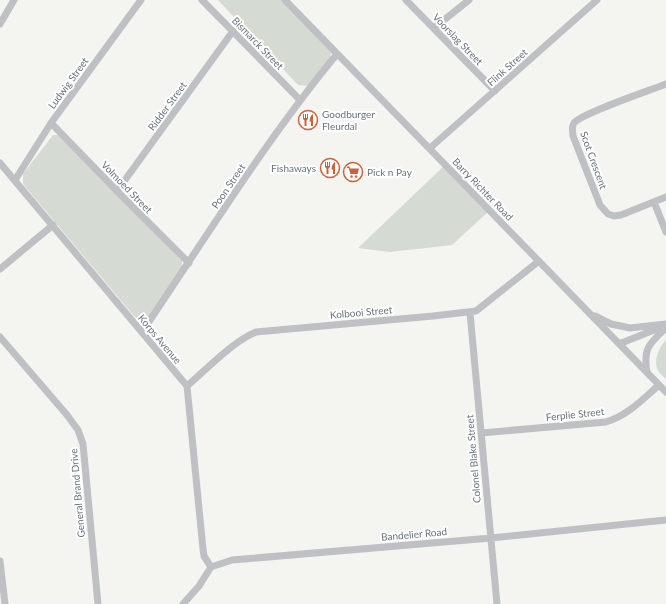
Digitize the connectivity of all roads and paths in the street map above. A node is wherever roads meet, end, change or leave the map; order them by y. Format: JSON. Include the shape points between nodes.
{"nodes":[{"id":1,"x":14,"y":0,"type":"edge"},
{"id":2,"x":141,"y":0,"type":"edge"},
{"id":3,"x":202,"y":0,"type":"edge"},
{"id":4,"x":285,"y":0,"type":"edge"},
{"id":5,"x":406,"y":0,"type":"edge"},
{"id":6,"x":469,"y":0,"type":"edge"},
{"id":7,"x":597,"y":0,"type":"edge"},
{"id":8,"x":0,"y":24,"type":"edge"},
{"id":9,"x":434,"y":28,"type":"junction"},
{"id":10,"x":233,"y":31,"type":"junction"},
{"id":11,"x":337,"y":54,"type":"junction"},
{"id":12,"x":666,"y":84,"type":"edge"},
{"id":13,"x":495,"y":91,"type":"junction"},
{"id":14,"x":300,"y":100,"type":"junction"},
{"id":15,"x":51,"y":123,"type":"junction"},
{"id":16,"x":430,"y":148,"type":"junction"},
{"id":17,"x":0,"y":163,"type":"edge"},
{"id":18,"x":15,"y":180,"type":"junction"},
{"id":19,"x":117,"y":192,"type":"junction"},
{"id":20,"x":666,"y":197,"type":"edge"},
{"id":21,"x":654,"y":202,"type":"junction"},
{"id":22,"x":53,"y":225,"type":"junction"},
{"id":23,"x":666,"y":232,"type":"edge"},
{"id":24,"x":539,"y":261,"type":"junction"},
{"id":25,"x":189,"y":263,"type":"junction"},
{"id":26,"x":0,"y":269,"type":"edge"},
{"id":27,"x":470,"y":313,"type":"junction"},
{"id":28,"x":591,"y":315,"type":"junction"},
{"id":29,"x":666,"y":325,"type":"edge"},
{"id":30,"x":666,"y":328,"type":"edge"},
{"id":31,"x":142,"y":332,"type":"junction"},
{"id":32,"x":0,"y":337,"type":"edge"},
{"id":33,"x":619,"y":344,"type":"junction"},
{"id":34,"x":647,"y":372,"type":"junction"},
{"id":35,"x":659,"y":385,"type":"junction"},
{"id":36,"x":187,"y":386,"type":"junction"},
{"id":37,"x":666,"y":392,"type":"edge"},
{"id":38,"x":481,"y":433,"type":"junction"},
{"id":39,"x":666,"y":520,"type":"edge"},
{"id":40,"x":491,"y":538,"type":"junction"},
{"id":41,"x":0,"y":561,"type":"edge"},
{"id":42,"x":211,"y":567,"type":"junction"},
{"id":43,"x":5,"y":604,"type":"edge"},
{"id":44,"x":98,"y":604,"type":"edge"},
{"id":45,"x":183,"y":604,"type":"edge"},
{"id":46,"x":497,"y":604,"type":"edge"}],
"edges":[{"from":1,"to":8,"type":"street"},
{"from":2,"to":15,"type":"street","name":"Ludwig Street"},
{"from":3,"to":10,"type":"street","name":"Bismarck Street"},
{"from":4,"to":11,"type":"street","name":"Barry Richter Road"},
{"from":5,"to":9,"type":"street","name":"Voorslag Street"},
{"from":6,"to":9,"type":"street"},
{"from":7,"to":13,"type":"street","name":"Flink Street"},
{"from":9,"to":13,"type":"street","name":"Voorslag Street"},
{"from":10,"to":14,"type":"street","name":"Bismarck Street"},
{"from":10,"to":19,"type":"street","name":"Ridder Street"},
{"from":11,"to":14,"type":"street","name":"Poon Street"},
{"from":11,"to":16,"type":"street","name":"Barry Richter Road"},
{"from":12,"to":21,"type":"street","name":"Scot Crescent","via":[[587,114],[574,123],[572,129],[600,205],[608,214],[621,215]]},
{"from":13,"to":16,"type":"street","name":"Flink Street"},
{"from":14,"to":25,"type":"street","name":"Poon Street"},
{"from":15,"to":18,"type":"street","name":"Ludwig Street"},
{"from":15,"to":19,"type":"street","name":"Volmoed Street"},
{"from":16,"to":24,"type":"street","name":"Barry Richter Road"},
{"from":17,"to":18,"type":"street","name":"Korps Avenue"},
{"from":18,"to":22,"type":"street","name":"Korps Avenue"},
{"from":19,"to":25,"type":"street","name":"Volmoed Street"},
{"from":20,"to":21,"type":"street","name":"Scot Crescent"},
{"from":21,"to":23,"type":"street"},
{"from":22,"to":26,"type":"street"},
{"from":22,"to":31,"type":"street","name":"Korps Avenue"},
{"from":24,"to":27,"type":"street","name":"Kolbooi Street","via":[[481,308]]},
{"from":24,"to":28,"type":"street","name":"Barry Richter Road"},
{"from":25,"to":31,"type":"street","name":"Poon Street"},
{"from":27,"to":36,"type":"street","name":"Kolbooi Street","via":[[256,332],[237,343]]},
{"from":27,"to":38,"type":"street","name":"Colonel Blake Street"},
{"from":28,"to":29,"type":"street","via":[[619,326],[638,328]]},
{"from":28,"to":33,"type":"street","name":"Barry Richter Road"},
{"from":29,"to":33,"type":"street"},
{"from":30,"to":34,"type":"street","via":[[646,352],[644,358]]},
{"from":31,"to":36,"type":"street","name":"Korps Avenue"},
{"from":32,"to":44,"type":"street","name":"General Brand Drive","via":[[78,430],[83,444]]},
{"from":33,"to":34,"type":"street","name":"Barry Richter Road"},
{"from":34,"to":35,"type":"street","name":"Barry Richter Road"},
{"from":35,"to":37,"type":"street","name":"Barry Richter Road"},
{"from":35,"to":38,"type":"street","name":"Ferplie Street","via":[[626,413],[610,421]]},
{"from":36,"to":42,"type":"street","via":[[203,549]]},
{"from":38,"to":40,"type":"street","name":"Colonel Blake Street"},
{"from":39,"to":40,"type":"street","name":"Bandelier Road"},
{"from":40,"to":42,"type":"street","name":"Bandelier Road","via":[[232,560]]},
{"from":40,"to":46,"type":"street","name":"Colonel Blake Street"},
{"from":41,"to":43,"type":"street"},
{"from":42,"to":45,"type":"street","via":[[204,580]]}]}
